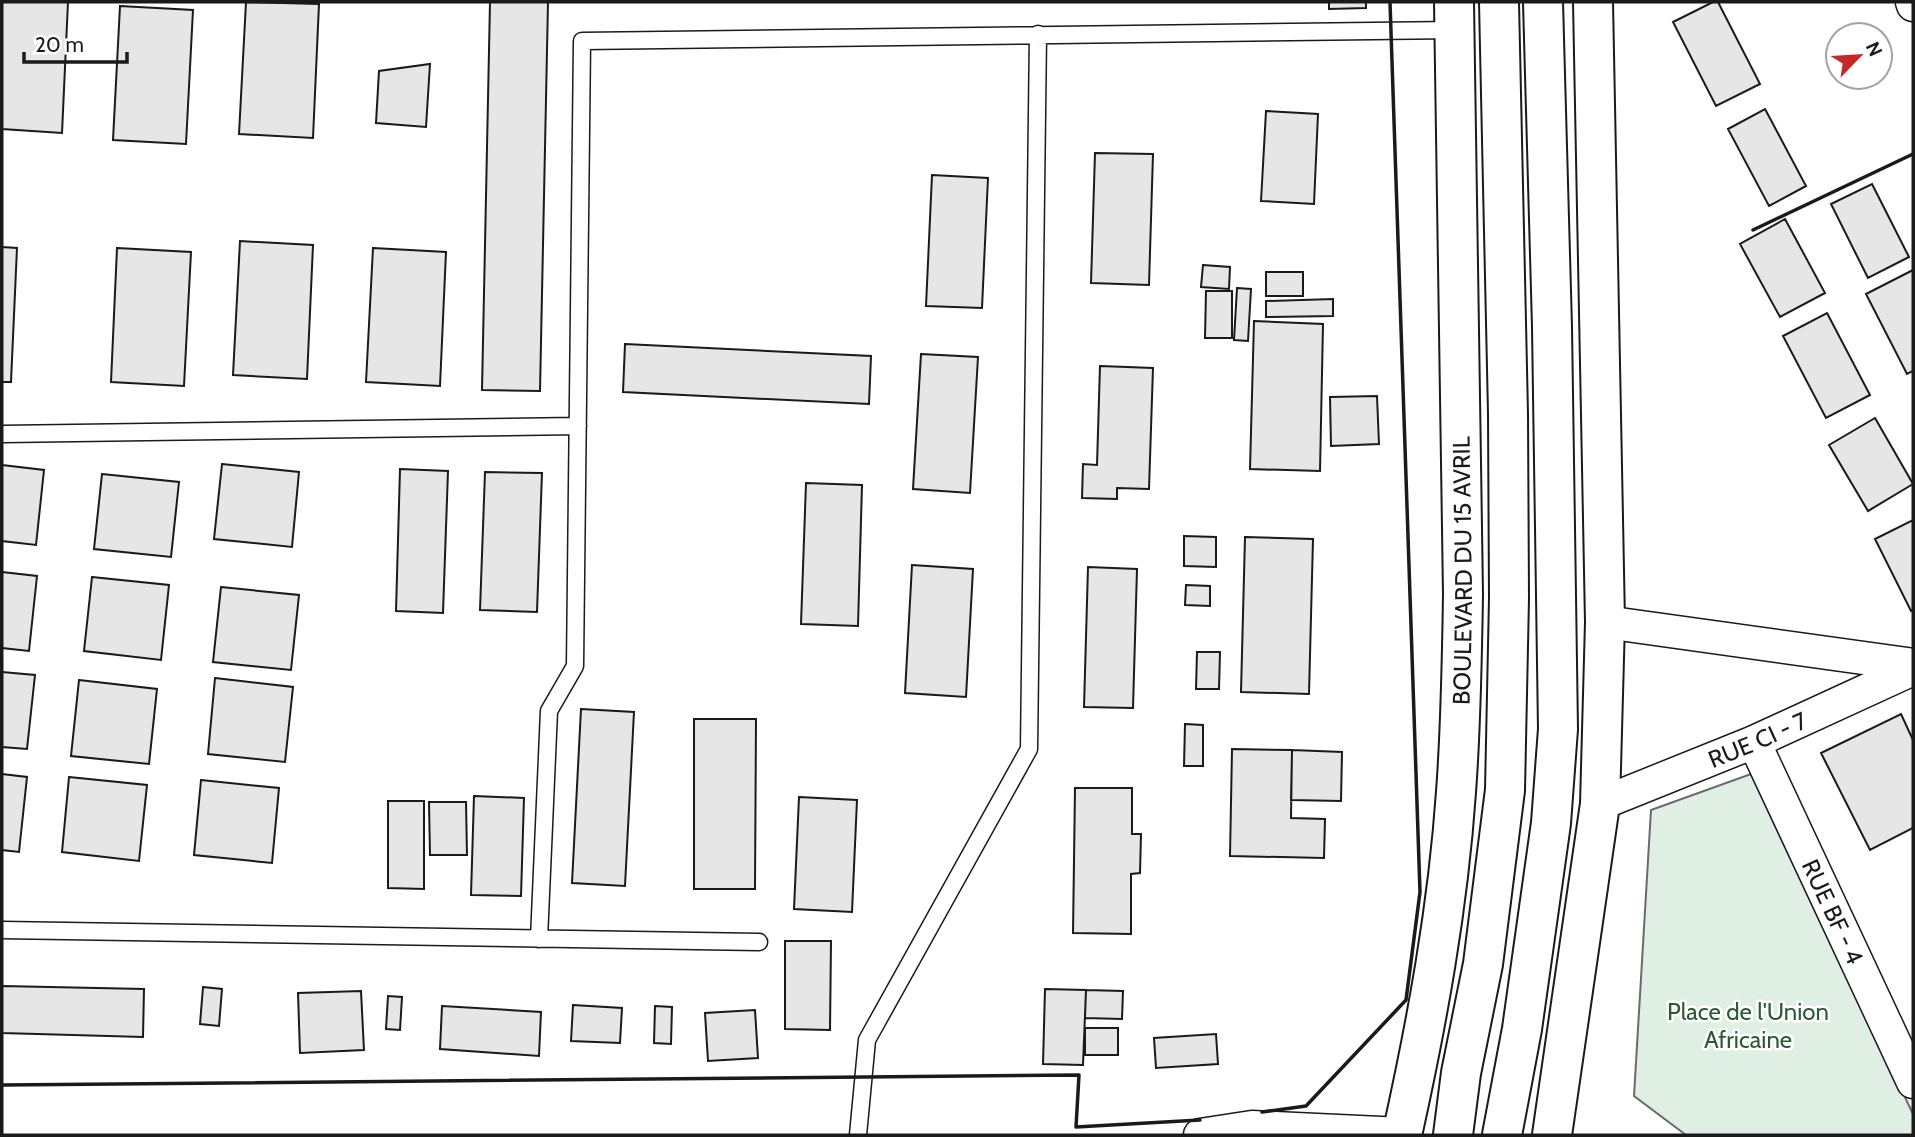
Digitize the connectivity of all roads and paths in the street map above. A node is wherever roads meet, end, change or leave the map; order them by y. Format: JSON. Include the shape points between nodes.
{"nodes":[{"id":1,"x":1499,"y":2,"type":"edge"},
{"id":2,"x":1544,"y":2,"type":"edge"},
{"id":3,"x":1592,"y":2,"type":"edge"},
{"id":4,"x":1455,"y":16,"type":"edge"},
{"id":5,"x":1038,"y":34,"type":"junction"},
{"id":6,"x":578,"y":426,"type":"junction"},
{"id":7,"x":2,"y":434,"type":"edge"},
{"id":8,"x":1605,"y":622,"type":"junction"},
{"id":9,"x":1913,"y":667,"type":"edge"},
{"id":10,"x":1754,"y":742,"type":"junction"},
{"id":11,"x":1600,"y":804,"type":"junction"},
{"id":12,"x":2,"y":930,"type":"edge"},
{"id":13,"x":539,"y":939,"type":"junction"},
{"id":14,"x":759,"y":943,"type":"dead end"},
{"id":15,"x":1913,"y":1082,"type":"edge"},
{"id":16,"x":858,"y":1135,"type":"edge"},
{"id":17,"x":1200,"y":1135,"type":"edge"},
{"id":18,"x":1402,"y":1135,"type":"edge"},
{"id":19,"x":1452,"y":1135,"type":"edge"},
{"id":20,"x":1502,"y":1135,"type":"edge"},
{"id":21,"x":1552,"y":1135,"type":"edge"}],
"edges":[{"from":1,"to":19,"type":"main road","name":"BOULEVARD DU 15 AVRIL","via":[[1508,414],[1505,790],[1483,964]]},
{"from":2,"to":20,"type":"main road","via":[[1558,729],[1551,822]]},
{"from":3,"to":8,"type":"main road"},
{"from":4,"to":5,"type":"lane"},
{"from":4,"to":18,"type":"main road","name":"BOULEVARD DU 15 AVRIL","via":[[1462,692],[1443,919]]},
{"from":5,"to":6,"type":"lane","via":[[582,41]]},
{"from":5,"to":16,"type":"lane","via":[[1029,749],[867,1040]]},
{"from":6,"to":7,"type":"lane"},
{"from":6,"to":13,"type":"lane","via":[[575,666],[549,711]]},
{"from":8,"to":9,"type":"street"},
{"from":8,"to":11,"type":"main road"},
{"from":9,"to":10,"type":"street","name":"RUE CI - 7"},
{"from":10,"to":11,"type":"street","name":"RUE CI - 7"},
{"from":10,"to":15,"type":"street","name":"RUE BF - 4"},
{"from":11,"to":21,"type":"main road"},
{"from":12,"to":13,"type":"lane"},
{"from":13,"to":14,"type":"lane"},
{"from":17,"to":18,"type":"street","via":[[1252,1126]]}]}
